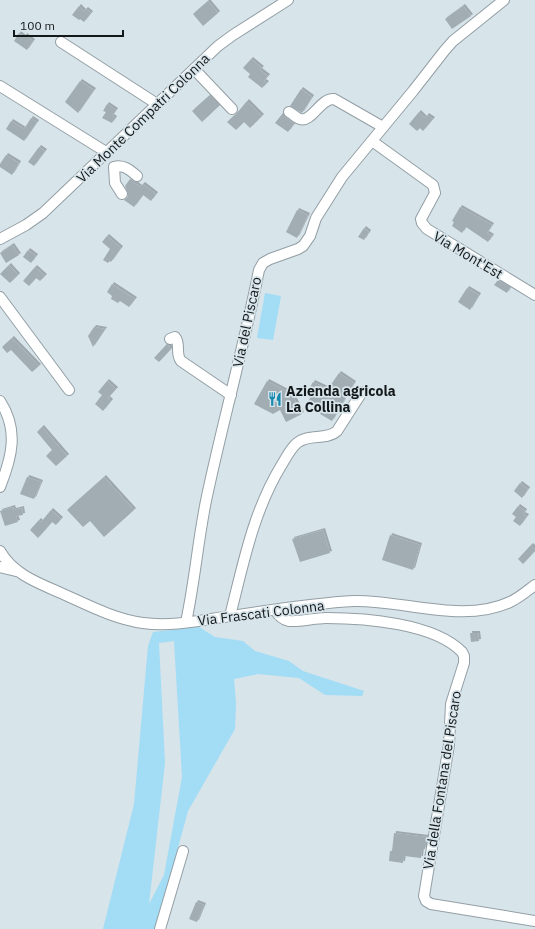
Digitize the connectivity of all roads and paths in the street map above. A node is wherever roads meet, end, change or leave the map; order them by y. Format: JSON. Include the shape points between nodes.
{"nodes":[{"id":1,"x":288,"y":0,"type":"edge"},
{"id":2,"x":504,"y":0,"type":"edge"},
{"id":3,"x":61,"y":42,"type":"dead end"},
{"id":4,"x":194,"y":69,"type":"junction"},
{"id":5,"x":0,"y":86,"type":"edge"},
{"id":6,"x":157,"y":104,"type":"junction"},
{"id":7,"x":232,"y":109,"type":"dead end"},
{"id":8,"x":289,"y":112,"type":"dead end"},
{"id":9,"x":383,"y":127,"type":"junction"},
{"id":10,"x":372,"y":141,"type":"junction"},
{"id":11,"x":104,"y":154,"type":"junction"},
{"id":12,"x":114,"y":167,"type":"junction"},
{"id":13,"x":137,"y":176,"type":"dead end"},
{"id":14,"x":122,"y":194,"type":"dead end"},
{"id":15,"x":0,"y":239,"type":"edge"},
{"id":16,"x":535,"y":295,"type":"edge"},
{"id":17,"x":0,"y":297,"type":"edge"},
{"id":18,"x":170,"y":339,"type":"dead end"},
{"id":19,"x":70,"y":390,"type":"dead end"},
{"id":20,"x":362,"y":392,"type":"dead end"},
{"id":21,"x":230,"y":395,"type":"junction"},
{"id":22,"x":0,"y":400,"type":"edge"},
{"id":23,"x":0,"y":487,"type":"edge"},
{"id":24,"x":0,"y":551,"type":"edge"},
{"id":25,"x":0,"y":567,"type":"edge"},
{"id":26,"x":18,"y":572,"type":"junction"},
{"id":27,"x":535,"y":585,"type":"edge"},
{"id":28,"x":275,"y":610,"type":"junction"},
{"id":29,"x":230,"y":616,"type":"junction"},
{"id":30,"x":186,"y":622,"type":"junction"},
{"id":31,"x":183,"y":850,"type":"dead end"},
{"id":32,"x":535,"y":920,"type":"edge"},
{"id":33,"x":160,"y":929,"type":"edge"}],
"edges":[{"from":1,"to":4,"type":"street","name":"Via Monte Compatri Colonna","via":[[229,37]]},
{"from":2,"to":9,"type":"street","name":"Via del Piscaro","via":[[453,41]]},
{"from":3,"to":6,"type":"street"},
{"from":4,"to":6,"type":"street","name":"Via Monte Compatri Colonna"},
{"from":4,"to":7,"type":"street"},
{"from":5,"to":11,"type":"street"},
{"from":6,"to":11,"type":"street","name":"Via Monte Compatri Colonna"},
{"from":8,"to":9,"type":"street","via":[[299,119],[305,119],[326,100],[334,99]]},
{"from":9,"to":10,"type":"street","name":"Via del Piscaro"},
{"from":10,"to":16,"type":"street","name":"Via Mont'Est","via":[[434,185],[435,193],[421,219],[427,229]]},
{"from":10,"to":21,"type":"street","name":"Via del Piscaro","via":[[342,177],[316,218],[310,236],[303,246],[270,259],[263,263],[259,270]]},
{"from":11,"to":12,"type":"street"},
{"from":11,"to":15,"type":"street","name":"Via Monte Compatri Colonna","via":[[37,217]]},
{"from":12,"to":13,"type":"street","via":[[122,166]]},
{"from":12,"to":14,"type":"street","via":[[115,183]]},
{"from":17,"to":19,"type":"street"},
{"from":18,"to":21,"type":"street","via":[[175,337],[177,340],[181,361]]},
{"from":20,"to":29,"type":"street","via":[[337,431],[328,436],[308,438],[298,443],[275,476],[255,523]]},
{"from":21,"to":30,"type":"street","name":"Via del Piscaro","via":[[202,518]]},
{"from":22,"to":23,"type":"street","via":[[11,425],[12,446]]},
{"from":24,"to":26,"type":"street","name":"Via Frascati Colonna"},
{"from":25,"to":26,"type":"street"},
{"from":26,"to":30,"type":"street","name":"Via Frascati Colonna","via":[[120,618],[154,624]]},
{"from":27,"to":28,"type":"street","name":"Via Frascati Colonna","via":[[511,602],[480,610],[450,610],[363,601]]},
{"from":28,"to":29,"type":"street","name":"Via Frascati Colonna"},
{"from":28,"to":32,"type":"street","name":"Via della Fontana del Piscaro","via":[[280,617],[290,621],[344,618],[412,626],[434,634],[460,650],[464,661],[451,704],[449,745],[424,896],[431,904]]},
{"from":29,"to":30,"type":"street","name":"Via Frascati Colonna"},
{"from":31,"to":33,"type":"street"}]}
